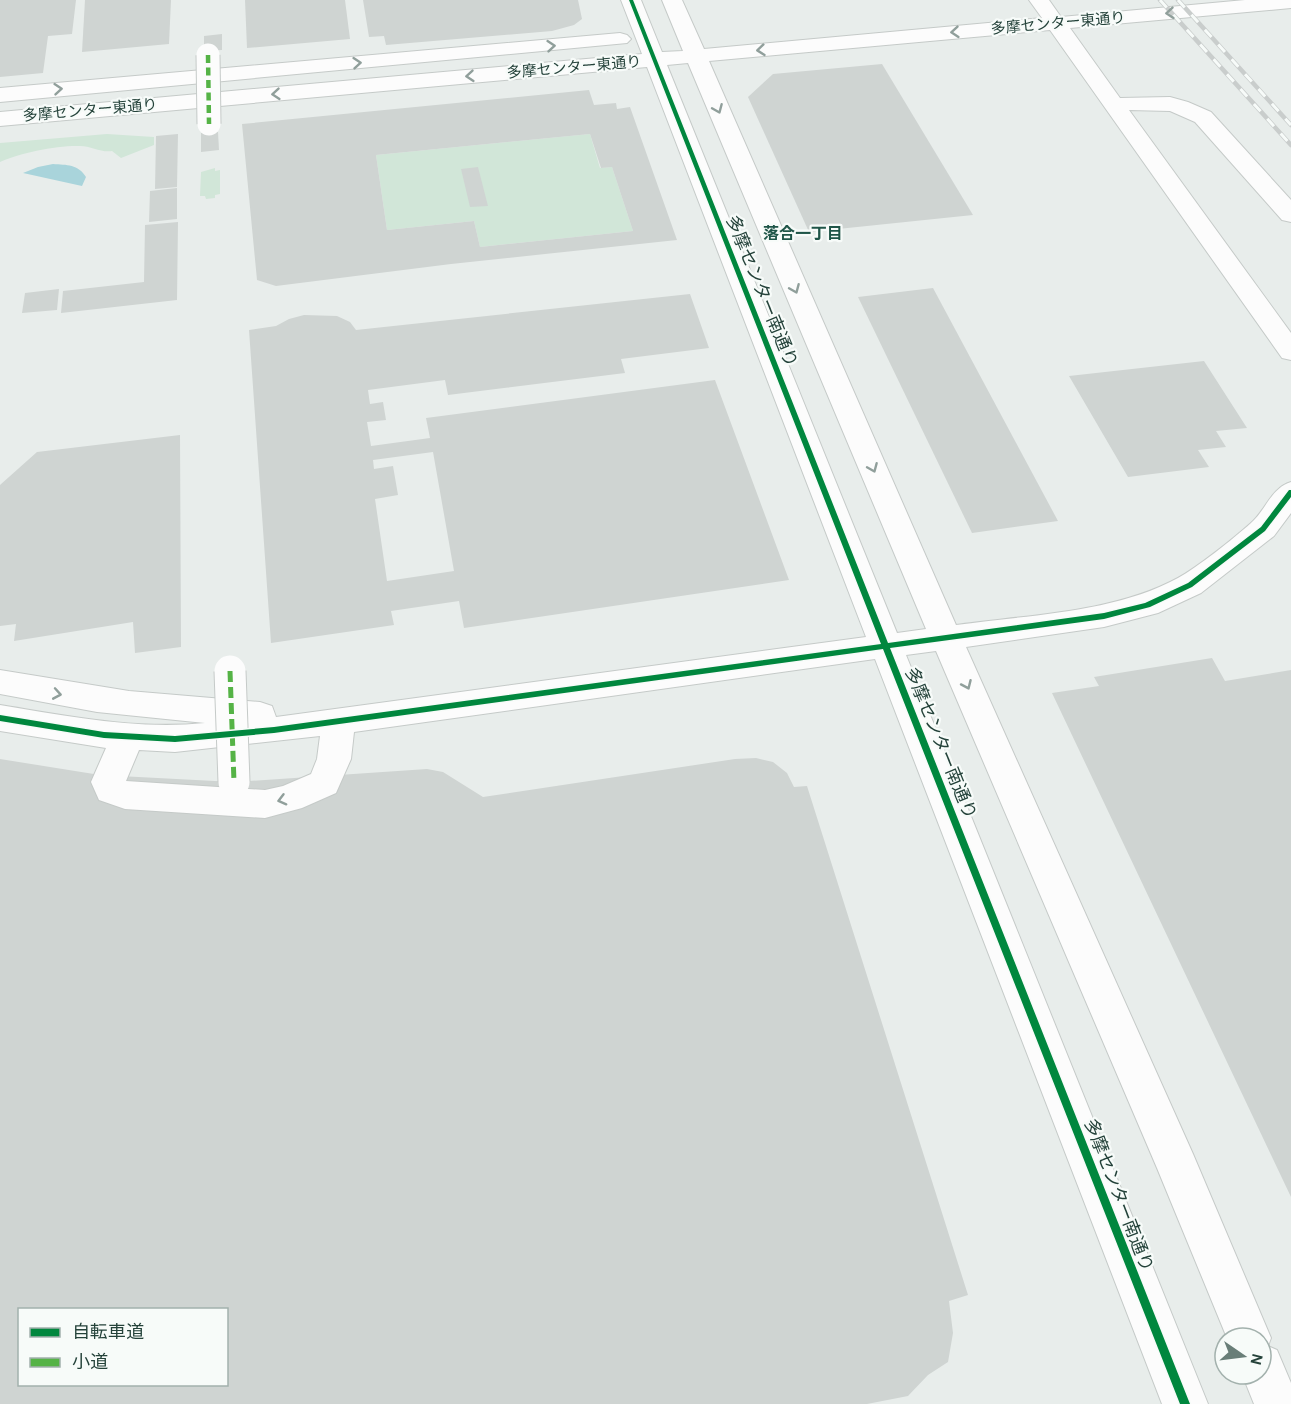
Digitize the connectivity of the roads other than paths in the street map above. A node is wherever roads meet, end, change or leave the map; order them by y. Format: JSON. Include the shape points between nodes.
{"nodes":[{"id":1,"x":631,"y":0,"type":"edge"},
{"id":2,"x":672,"y":0,"type":"edge"},
{"id":3,"x":1040,"y":2,"type":"edge"},
{"id":4,"x":1291,"y":2,"type":"edge"},
{"id":5,"x":1055,"y":23,"type":"junction"},
{"id":6,"x":696,"y":40,"type":"junction"},
{"id":7,"x":650,"y":48,"type":"junction"},
{"id":8,"x":208,"y":55,"type":"dead end"},
{"id":9,"x":0,"y":94,"type":"edge"},
{"id":10,"x":1113,"y":105,"type":"junction"},
{"id":11,"x":0,"y":118,"type":"edge"},
{"id":12,"x":209,"y":124,"type":"dead end"},
{"id":13,"x":1291,"y":215,"type":"edge"},
{"id":14,"x":1291,"y":352,"type":"edge"},
{"id":15,"x":1291,"y":492,"type":"edge"},
{"id":16,"x":946,"y":638,"type":"junction"},
{"id":17,"x":886,"y":646,"type":"junction"},
{"id":18,"x":230,"y":671,"type":"dead end"},
{"id":19,"x":0,"y":682,"type":"edge"},
{"id":20,"x":0,"y":718,"type":"edge"},
{"id":21,"x":353,"y":718,"type":"junction"},
{"id":22,"x":128,"y":736,"type":"junction"},
{"id":23,"x":234,"y":782,"type":"dead end"},
{"id":24,"x":1244,"y":1326,"type":"edge"},
{"id":25,"x":1269,"y":1386,"type":"edge"},
{"id":26,"x":1185,"y":1404,"type":"edge"},
{"id":27,"x":1277,"y":1404,"type":"edge"}],
"edges":[{"from":1,"to":7,"type":"street","name":"多摩センター南通り"},
{"from":2,"to":6,"type":"street","name":"多摩センター南通り"},
{"from":3,"to":5,"type":"street"},
{"from":4,"to":5,"type":"street","name":"多摩センター東通り","one_way":true},
{"from":5,"to":6,"type":"street","name":"多摩センター東通り","one_way":true},
{"from":5,"to":10,"type":"street"},
{"from":6,"to":7,"type":"street","name":"多摩センター東通り"},
{"from":6,"to":16,"type":"street","name":"多摩センター南通り","one_way":true},
{"from":9,"to":7,"type":"street","name":"多摩センター東通り","one_way":true},
{"from":7,"to":11,"type":"street","name":"多摩センター東通り","one_way":true,"via":[[405,92]]},
{"from":7,"to":17,"type":"street","name":"多摩センター南通り"},
{"from":8,"to":12,"type":"street","bridge":true},
{"from":10,"to":13,"type":"street","via":[[1158,101],[1184,106],[1203,117]]},
{"from":10,"to":14,"type":"street"},
{"from":15,"to":16,"type":"street","via":[[1263,529],[1229,557],[1190,585],[1147,605],[1104,616]]},
{"from":16,"to":17,"type":"street"},
{"from":16,"to":24,"type":"street","name":"多摩センター南通り","one_way":true},
{"from":17,"to":21,"type":"street"},
{"from":17,"to":26,"type":"street","name":"多摩センター南通り"},
{"from":18,"to":23,"type":"street","bridge":true},
{"from":19,"to":21,"type":"street","one_way":true,"via":[[54,694],[181,710]]},
{"from":20,"to":22,"type":"street"},
{"from":21,"to":22,"type":"street","via":[[175,739]]},
{"from":21,"to":22,"type":"street","one_way":true,"via":[[324,783],[265,804],[125,795],[111,790],[108,782]]},
{"from":25,"to":27,"type":"street"}]}
